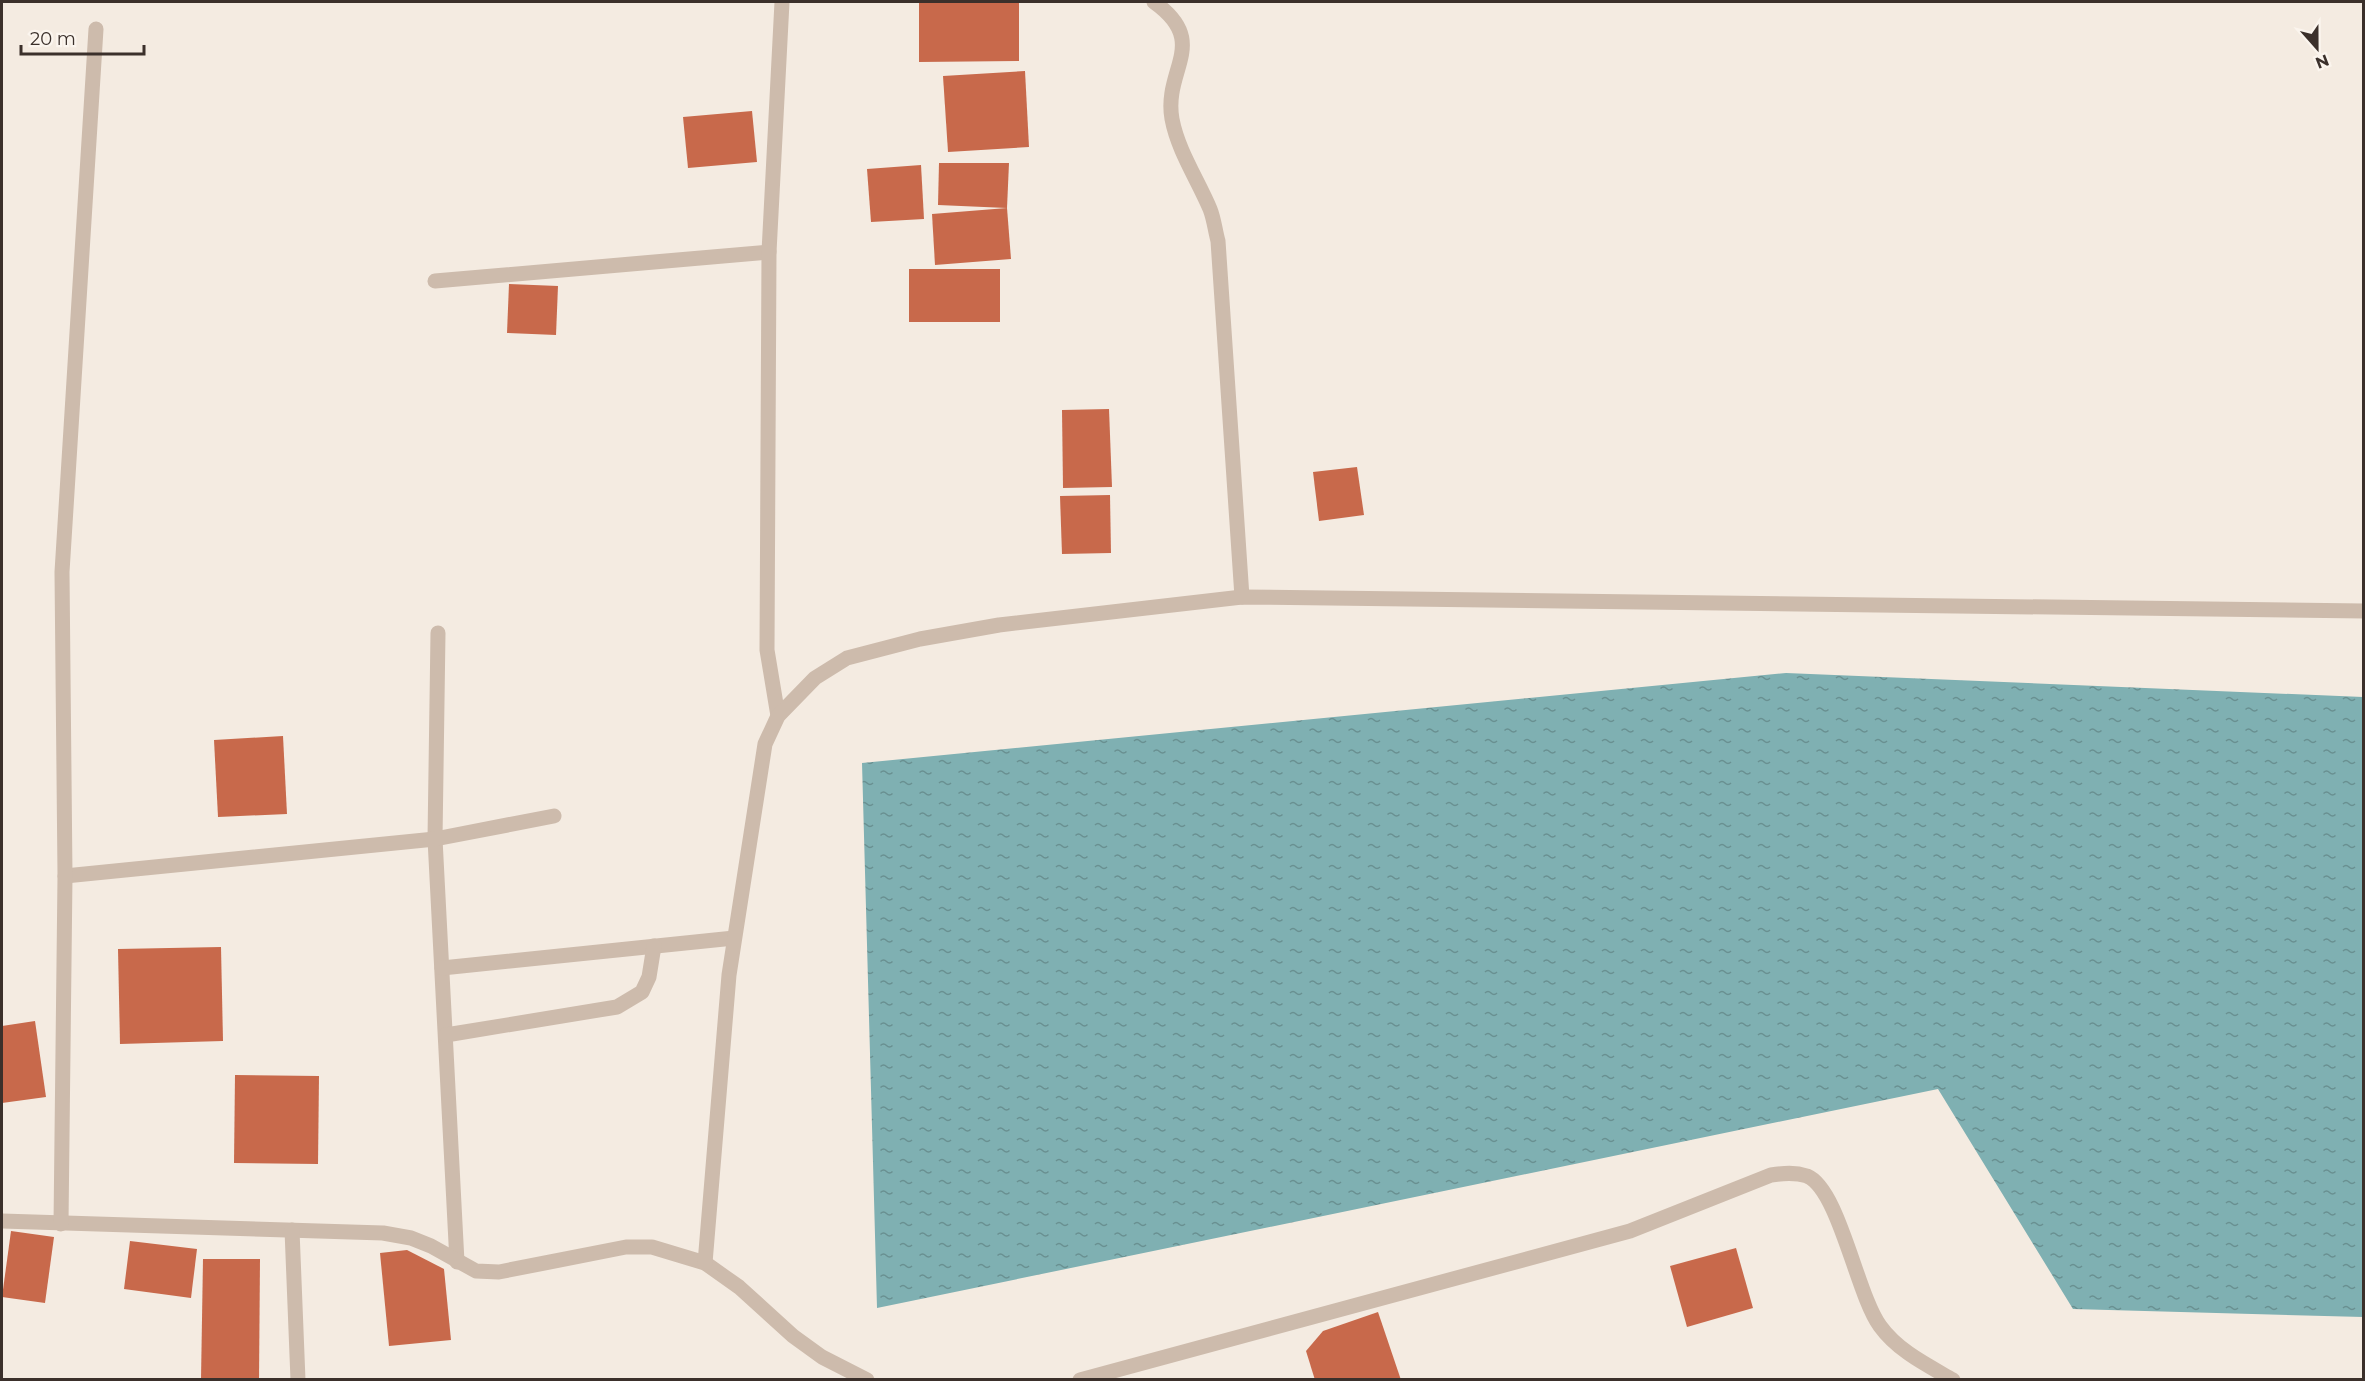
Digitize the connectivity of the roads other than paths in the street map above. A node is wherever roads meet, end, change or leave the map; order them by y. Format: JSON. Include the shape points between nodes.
{"nodes":[{"id":1,"x":782,"y":2,"type":"edge"},
{"id":2,"x":1154,"y":2,"type":"edge"},
{"id":3,"x":96,"y":29,"type":"dead end"},
{"id":4,"x":769,"y":252,"type":"junction"},
{"id":5,"x":435,"y":281,"type":"dead end"},
{"id":6,"x":1242,"y":597,"type":"junction"},
{"id":7,"x":2364,"y":611,"type":"edge"},
{"id":8,"x":438,"y":633,"type":"dead end"},
{"id":9,"x":778,"y":716,"type":"junction"},
{"id":10,"x":554,"y":816,"type":"dead end"},
{"id":11,"x":435,"y":839,"type":"junction"},
{"id":12,"x":65,"y":876,"type":"junction"},
{"id":13,"x":734,"y":938,"type":"junction"},
{"id":14,"x":654,"y":946,"type":"junction"},
{"id":15,"x":442,"y":968,"type":"junction"},
{"id":16,"x":446,"y":1035,"type":"junction"},
{"id":17,"x":2,"y":1221,"type":"edge"},
{"id":18,"x":61,"y":1224,"type":"junction"},
{"id":19,"x":292,"y":1230,"type":"junction"},
{"id":20,"x":457,"y":1262,"type":"junction"},
{"id":21,"x":705,"y":1263,"type":"junction"},
{"id":22,"x":298,"y":1380,"type":"edge"},
{"id":23,"x":867,"y":1380,"type":"edge"},
{"id":24,"x":1080,"y":1380,"type":"edge"},
{"id":25,"x":1953,"y":1380,"type":"edge"}],
"edges":[{"from":1,"to":4,"type":"street"},
{"from":2,"to":6,"type":"street","via":[[1178,24],[1183,52],[1171,101],[1173,120],[1218,241]]},
{"from":3,"to":12,"type":"street","via":[[62,572]]},
{"from":4,"to":5,"type":"street"},
{"from":4,"to":9,"type":"street","via":[[767,650]]},
{"from":6,"to":7,"type":"street"},
{"from":6,"to":9,"type":"street","via":[[999,625],[920,639],[847,658],[815,678]]},
{"from":8,"to":11,"type":"street"},
{"from":9,"to":13,"type":"street","via":[[765,744]]},
{"from":10,"to":11,"type":"street"},
{"from":11,"to":12,"type":"street"},
{"from":11,"to":15,"type":"street"},
{"from":12,"to":18,"type":"street"},
{"from":13,"to":14,"type":"street"},
{"from":13,"to":21,"type":"street"},
{"from":14,"to":15,"type":"street"},
{"from":14,"to":16,"type":"street","via":[[642,992],[617,1007]]},
{"from":15,"to":16,"type":"street"},
{"from":16,"to":20,"type":"street"},
{"from":17,"to":18,"type":"street"},
{"from":18,"to":19,"type":"street"},
{"from":19,"to":20,"type":"street","via":[[383,1233],[411,1238]]},
{"from":19,"to":22,"type":"street"},
{"from":20,"to":21,"type":"street","via":[[476,1271],[499,1272],[626,1247],[652,1247]]},
{"from":21,"to":23,"type":"street","via":[[822,1357]]},
{"from":24,"to":25,"type":"street","via":[[1630,1231],[1771,1175],[1791,1172],[1809,1177],[1822,1189],[1879,1326],[1894,1344]]}]}
